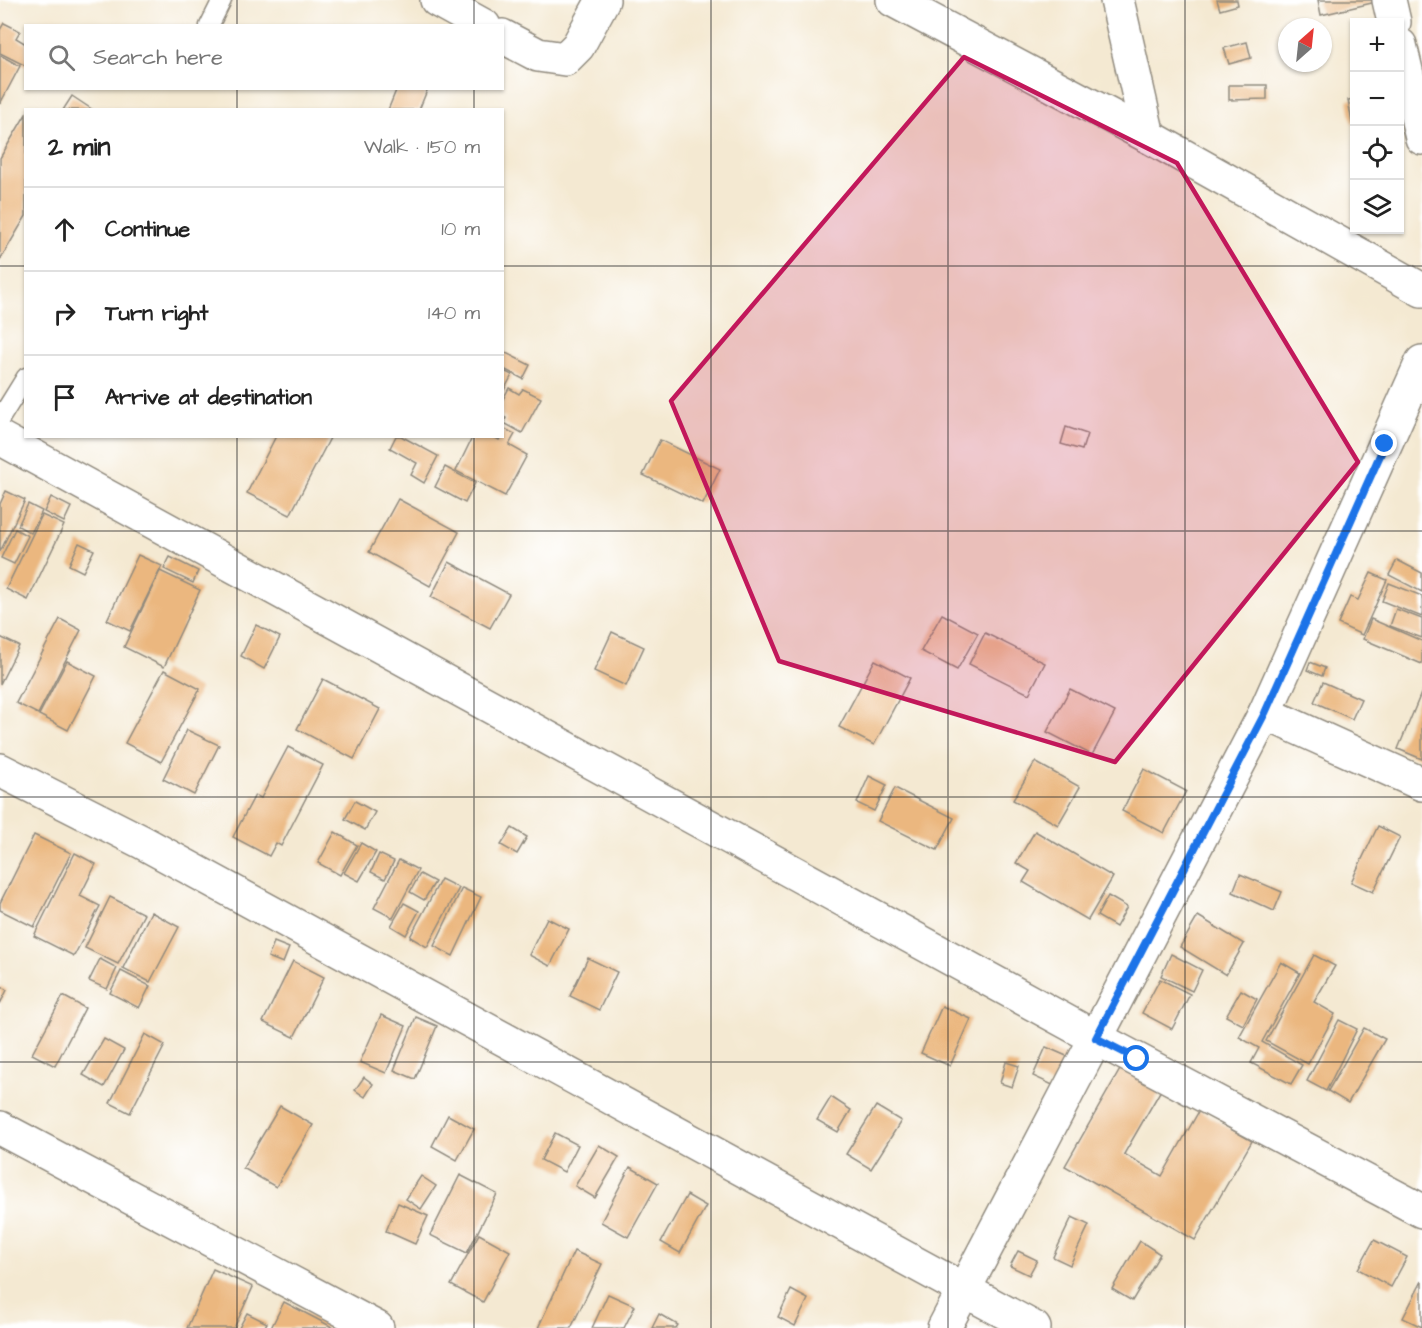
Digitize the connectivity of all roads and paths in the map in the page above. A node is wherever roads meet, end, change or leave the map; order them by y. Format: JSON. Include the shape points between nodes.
{"nodes":[{"id":1,"x":222,"y":0,"type":"edge"},
{"id":2,"x":437,"y":0,"type":"edge"},
{"id":3,"x":603,"y":0,"type":"edge"},
{"id":4,"x":893,"y":0,"type":"edge"},
{"id":5,"x":1117,"y":0,"type":"edge"},
{"id":6,"x":1389,"y":0,"type":"edge"},
{"id":7,"x":1393,"y":18,"type":"edge"},
{"id":8,"x":210,"y":24,"type":"edge"},
{"id":9,"x":480,"y":24,"type":"edge"},
{"id":10,"x":504,"y":37,"type":"edge"},
{"id":11,"x":1404,"y":62,"type":"edge"},
{"id":12,"x":1148,"y":136,"type":"junction"},
{"id":13,"x":1422,"y":138,"type":"edge"},
{"id":14,"x":1422,"y":290,"type":"edge"},
{"id":15,"x":1422,"y":362,"type":"edge"},
{"id":16,"x":24,"y":380,"type":"edge"},
{"id":17,"x":0,"y":419,"type":"edge"},
{"id":18,"x":0,"y":438,"type":"edge"},
{"id":19,"x":1265,"y":713,"type":"junction"},
{"id":20,"x":0,"y":770,"type":"edge"},
{"id":21,"x":1422,"y":784,"type":"edge"},
{"id":22,"x":1096,"y":1038,"type":"junction"},
{"id":23,"x":0,"y":1128,"type":"edge"},
{"id":24,"x":1422,"y":1211,"type":"edge"},
{"id":25,"x":963,"y":1289,"type":"junction"},
{"id":26,"x":377,"y":1328,"type":"edge"},
{"id":27,"x":944,"y":1328,"type":"edge"},
{"id":28,"x":1034,"y":1328,"type":"edge"}],
"edges":[{"from":1,"to":8,"type":"lane"},
{"from":2,"to":9,"type":"street"},
{"from":3,"to":10,"type":"street","via":[[578,46],[565,59],[538,55]]},
{"from":4,"to":12,"type":"street"},
{"from":5,"to":12,"type":"street"},
{"from":6,"to":7,"type":"street"},
{"from":11,"to":13,"type":"street"},
{"from":12,"to":14,"type":"street"},
{"from":15,"to":19,"type":"street"},
{"from":16,"to":17,"type":"lane"},
{"from":18,"to":22,"type":"street"},
{"from":19,"to":21,"type":"street"},
{"from":19,"to":22,"type":"street"},
{"from":20,"to":25,"type":"street","via":[[142,842]]},
{"from":22,"to":24,"type":"street"},
{"from":22,"to":25,"type":"street"},
{"from":23,"to":26,"type":"street"},
{"from":25,"to":27,"type":"street"},
{"from":25,"to":28,"type":"street"}]}
